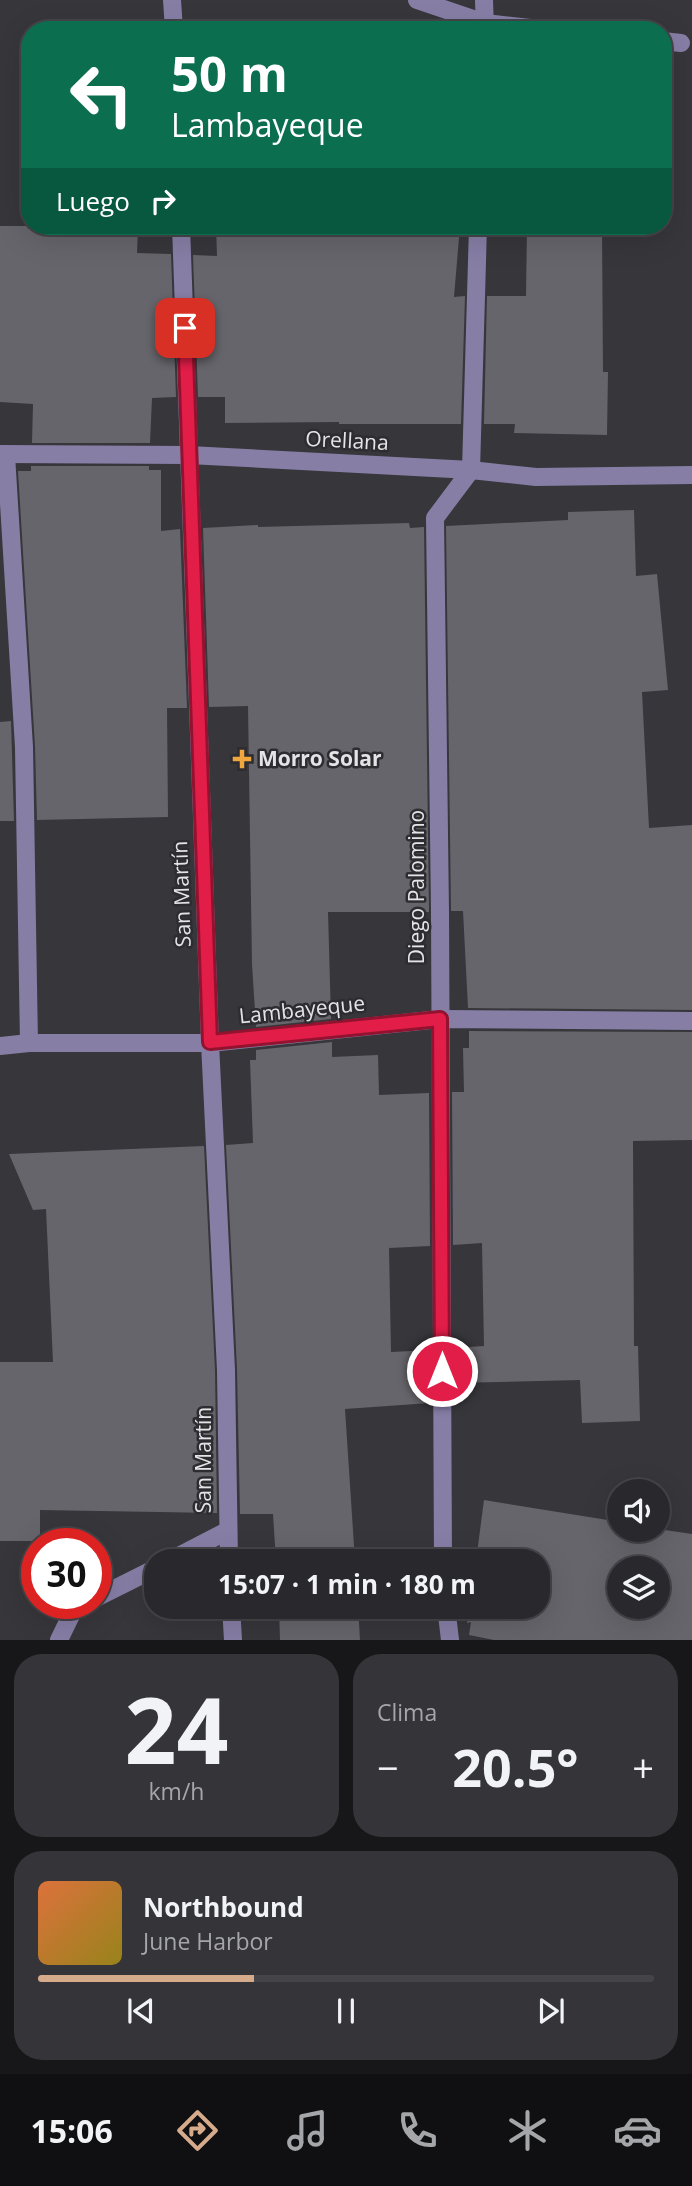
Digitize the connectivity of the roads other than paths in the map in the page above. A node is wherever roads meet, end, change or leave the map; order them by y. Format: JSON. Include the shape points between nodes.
{"nodes":[{"id":1,"x":172,"y":0,"type":"edge"},
{"id":2,"x":417,"y":0,"type":"edge"},
{"id":3,"x":484,"y":0,"type":"edge"},
{"id":4,"x":173,"y":21,"type":"edge"},
{"id":5,"x":470,"y":21,"type":"edge"},
{"id":6,"x":485,"y":21,"type":"edge"},
{"id":7,"x":181,"y":235,"type":"edge"},
{"id":8,"x":478,"y":235,"type":"edge"},
{"id":9,"x":3,"y":454,"type":"edge"},
{"id":10,"x":189,"y":455,"type":"junction"},
{"id":11,"x":471,"y":470,"type":"junction"},
{"id":12,"x":692,"y":475,"type":"edge"},
{"id":13,"x":440,"y":1019,"type":"junction"},
{"id":14,"x":692,"y":1021,"type":"edge"},
{"id":15,"x":210,"y":1042,"type":"junction"},
{"id":16,"x":29,"y":1043,"type":"junction"},
{"id":17,"x":0,"y":1046,"type":"edge"},
{"id":18,"x":227,"y":1531,"type":"junction"},
{"id":19,"x":192,"y":1549,"type":"edge"},
{"id":20,"x":228,"y":1549,"type":"edge"},
{"id":21,"x":443,"y":1549,"type":"edge"},
{"id":22,"x":144,"y":1574,"type":"edge"},
{"id":23,"x":112,"y":1590,"type":"edge"},
{"id":24,"x":69,"y":1619,"type":"edge"},
{"id":25,"x":232,"y":1619,"type":"edge"},
{"id":26,"x":448,"y":1619,"type":"edge"},
{"id":27,"x":59,"y":1640,"type":"edge"},
{"id":28,"x":233,"y":1640,"type":"edge"},
{"id":29,"x":450,"y":1640,"type":"edge"}],
"edges":[{"from":1,"to":4,"type":"street"},
{"from":2,"to":5,"type":"street"},
{"from":3,"to":6,"type":"street"},
{"from":7,"to":10,"type":"street","name":"San Martín"},
{"from":8,"to":11,"type":"street"},
{"from":9,"to":10,"type":"street","name":"Orellana"},
{"from":9,"to":16,"type":"street","via":[[24,747]]},
{"from":10,"to":11,"type":"street","name":"Orellana"},
{"from":10,"to":15,"type":"street","name":"San Martín"},
{"from":11,"to":12,"type":"street","name":"Orellana","via":[[536,477]]},
{"from":11,"to":13,"type":"street","name":"Diego Palomino","via":[[435,519]]},
{"from":13,"to":14,"type":"street","name":"Lambayeque"},
{"from":13,"to":15,"type":"street","name":"Lambayeque"},
{"from":13,"to":21,"type":"street","name":"Diego Palomino"},
{"from":15,"to":16,"type":"street","name":"Lambayeque"},
{"from":15,"to":18,"type":"street","name":"San Martín","via":[[226,1370]]},
{"from":16,"to":17,"type":"street","name":"Lambayeque"},
{"from":18,"to":19,"type":"street"},
{"from":18,"to":20,"type":"street","name":"San Martín"},
{"from":22,"to":23,"type":"street"},
{"from":24,"to":27,"type":"street"},
{"from":25,"to":28,"type":"street"},
{"from":26,"to":29,"type":"street"}]}
